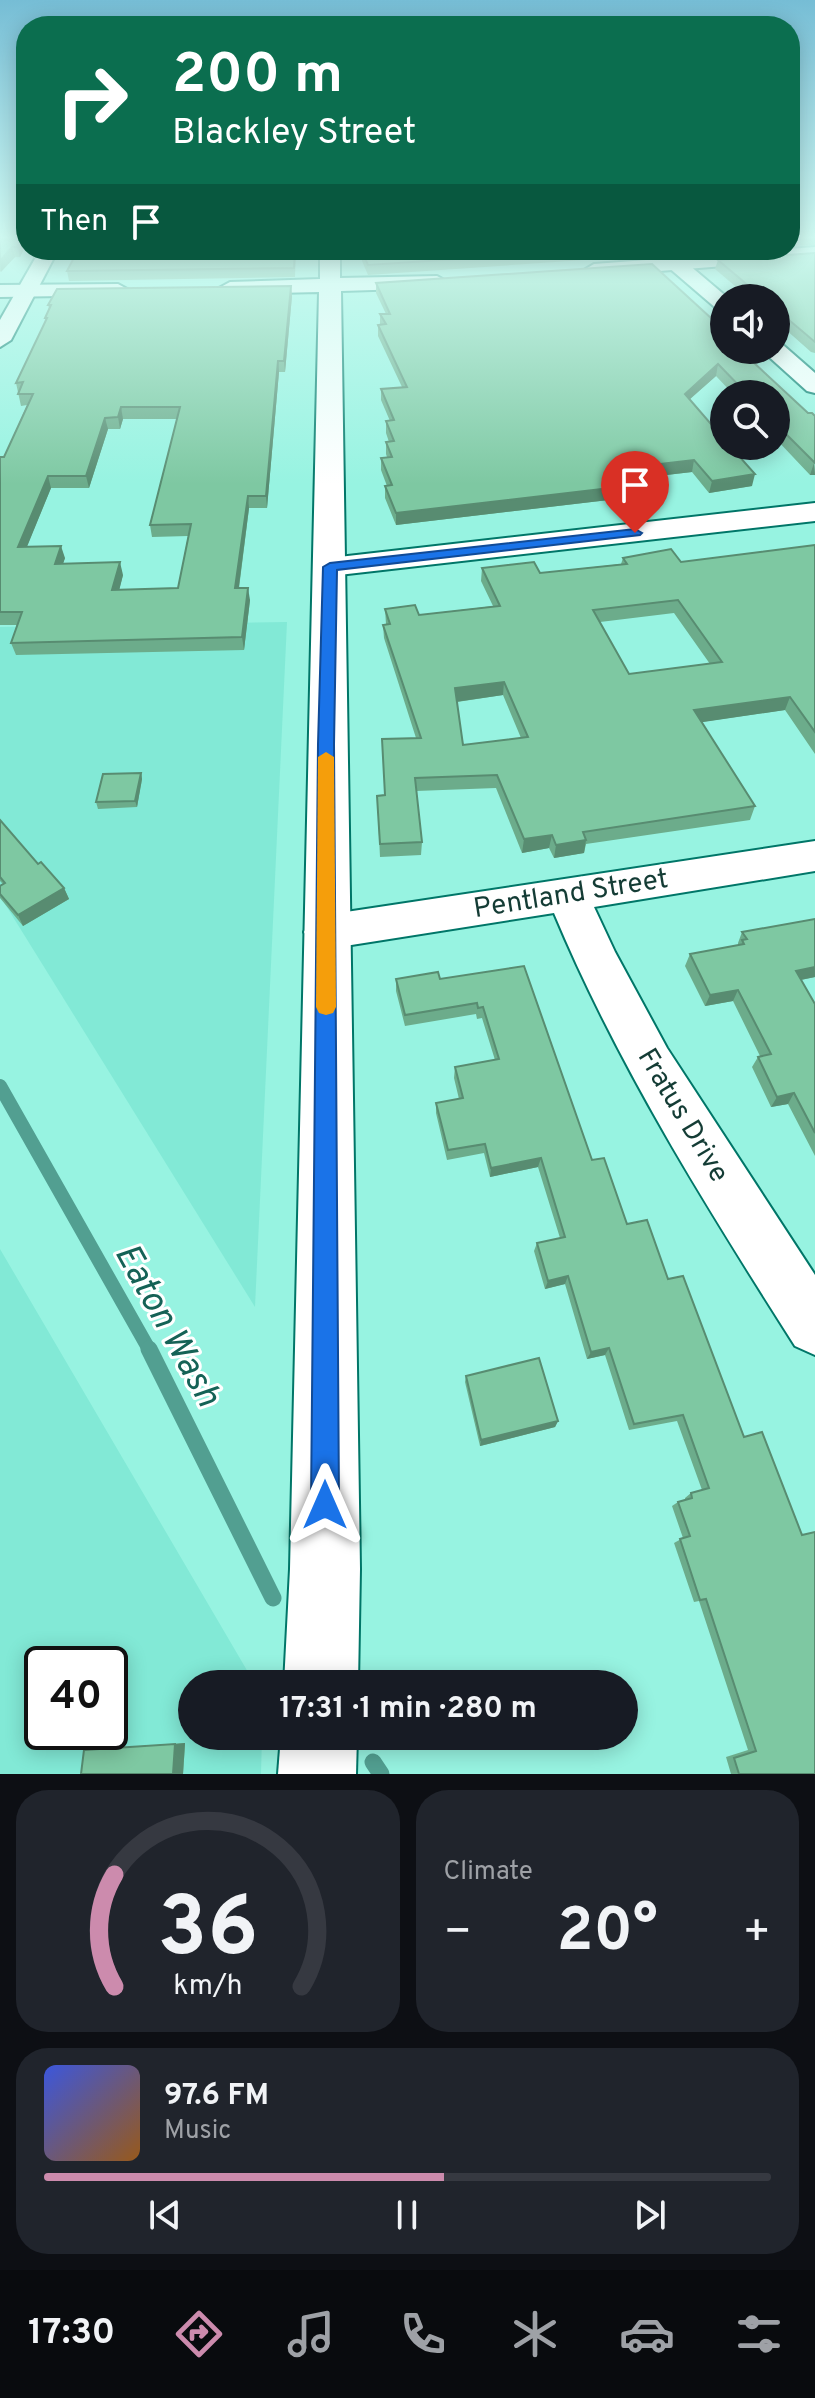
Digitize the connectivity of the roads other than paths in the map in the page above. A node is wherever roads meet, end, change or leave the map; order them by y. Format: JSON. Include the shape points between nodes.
{"nodes":[{"id":1,"x":12,"y":319,"type":"edge"},
{"id":2,"x":330,"y":319,"type":"edge"},
{"id":3,"x":0,"y":340,"type":"edge"},
{"id":4,"x":790,"y":364,"type":"edge"},
{"id":5,"x":815,"y":386,"type":"edge"},
{"id":6,"x":815,"y":512,"type":"edge"},
{"id":7,"x":330,"y":567,"type":"junction"},
{"id":8,"x":815,"y":856,"type":"edge"},
{"id":9,"x":568,"y":896,"type":"junction"},
{"id":10,"x":326,"y":932,"type":"junction"},
{"id":11,"x":815,"y":1326,"type":"edge"},
{"id":12,"x":321,"y":1670,"type":"edge"},
{"id":13,"x":318,"y":1750,"type":"edge"},
{"id":14,"x":317,"y":1774,"type":"edge"}],
"edges":[{"from":1,"to":3,"type":"street"},
{"from":2,"to":7,"type":"street"},
{"from":4,"to":5,"type":"street"},
{"from":6,"to":7,"type":"street"},
{"from":7,"to":10,"type":"street"},
{"from":8,"to":9,"type":"street","name":"Pentland Street"},
{"from":9,"to":10,"type":"street","name":"Pentland Street"},
{"from":9,"to":11,"type":"street","name":"Fratus Drive","via":[[625,1021]]},
{"from":10,"to":12,"type":"street"},
{"from":13,"to":14,"type":"street"}]}
